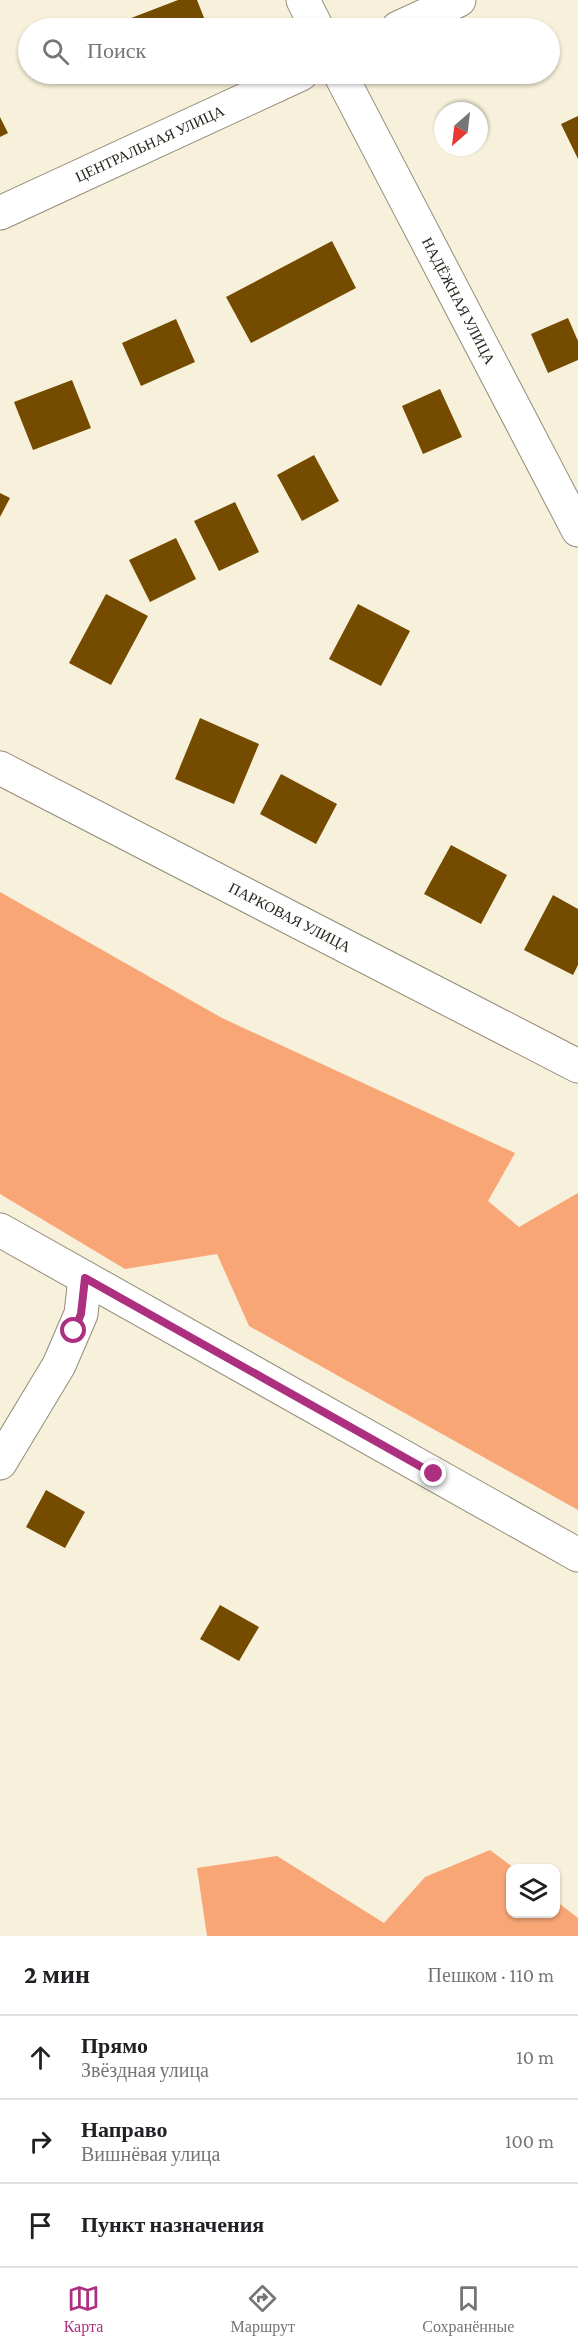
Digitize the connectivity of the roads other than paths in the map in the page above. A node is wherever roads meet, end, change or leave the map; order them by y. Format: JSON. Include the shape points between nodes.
{"nodes":[{"id":1,"x":303,"y":0,"type":"edge"},
{"id":2,"x":459,"y":0,"type":"edge"},
{"id":3,"x":312,"y":18,"type":"edge"},
{"id":4,"x":420,"y":18,"type":"edge"},
{"id":5,"x":279,"y":84,"type":"edge"},
{"id":6,"x":345,"y":84,"type":"edge"},
{"id":7,"x":0,"y":213,"type":"edge"},
{"id":8,"x":578,"y":530,"type":"edge"},
{"id":9,"x":0,"y":768,"type":"edge"},
{"id":10,"x":578,"y":1066,"type":"edge"},
{"id":11,"x":0,"y":1230,"type":"edge"},
{"id":12,"x":85,"y":1278,"type":"junction"},
{"id":13,"x":0,"y":1462,"type":"edge"},
{"id":14,"x":578,"y":1556,"type":"edge"}],
"edges":[{"from":1,"to":3,"type":"street"},
{"from":2,"to":4,"type":"street"},
{"from":5,"to":7,"type":"street","name":"ЦЕНТРАЛЬНАЯ УЛИЦА"},
{"from":6,"to":8,"type":"street","name":"НАДЁЖНАЯ УЛИЦА"},
{"from":9,"to":10,"type":"street","name":"ПАРКОВАЯ УЛИЦА"},
{"from":11,"to":12,"type":"street"},
{"from":12,"to":13,"type":"street","via":[[81,1314],[59,1365]]},
{"from":12,"to":14,"type":"street"}]}
